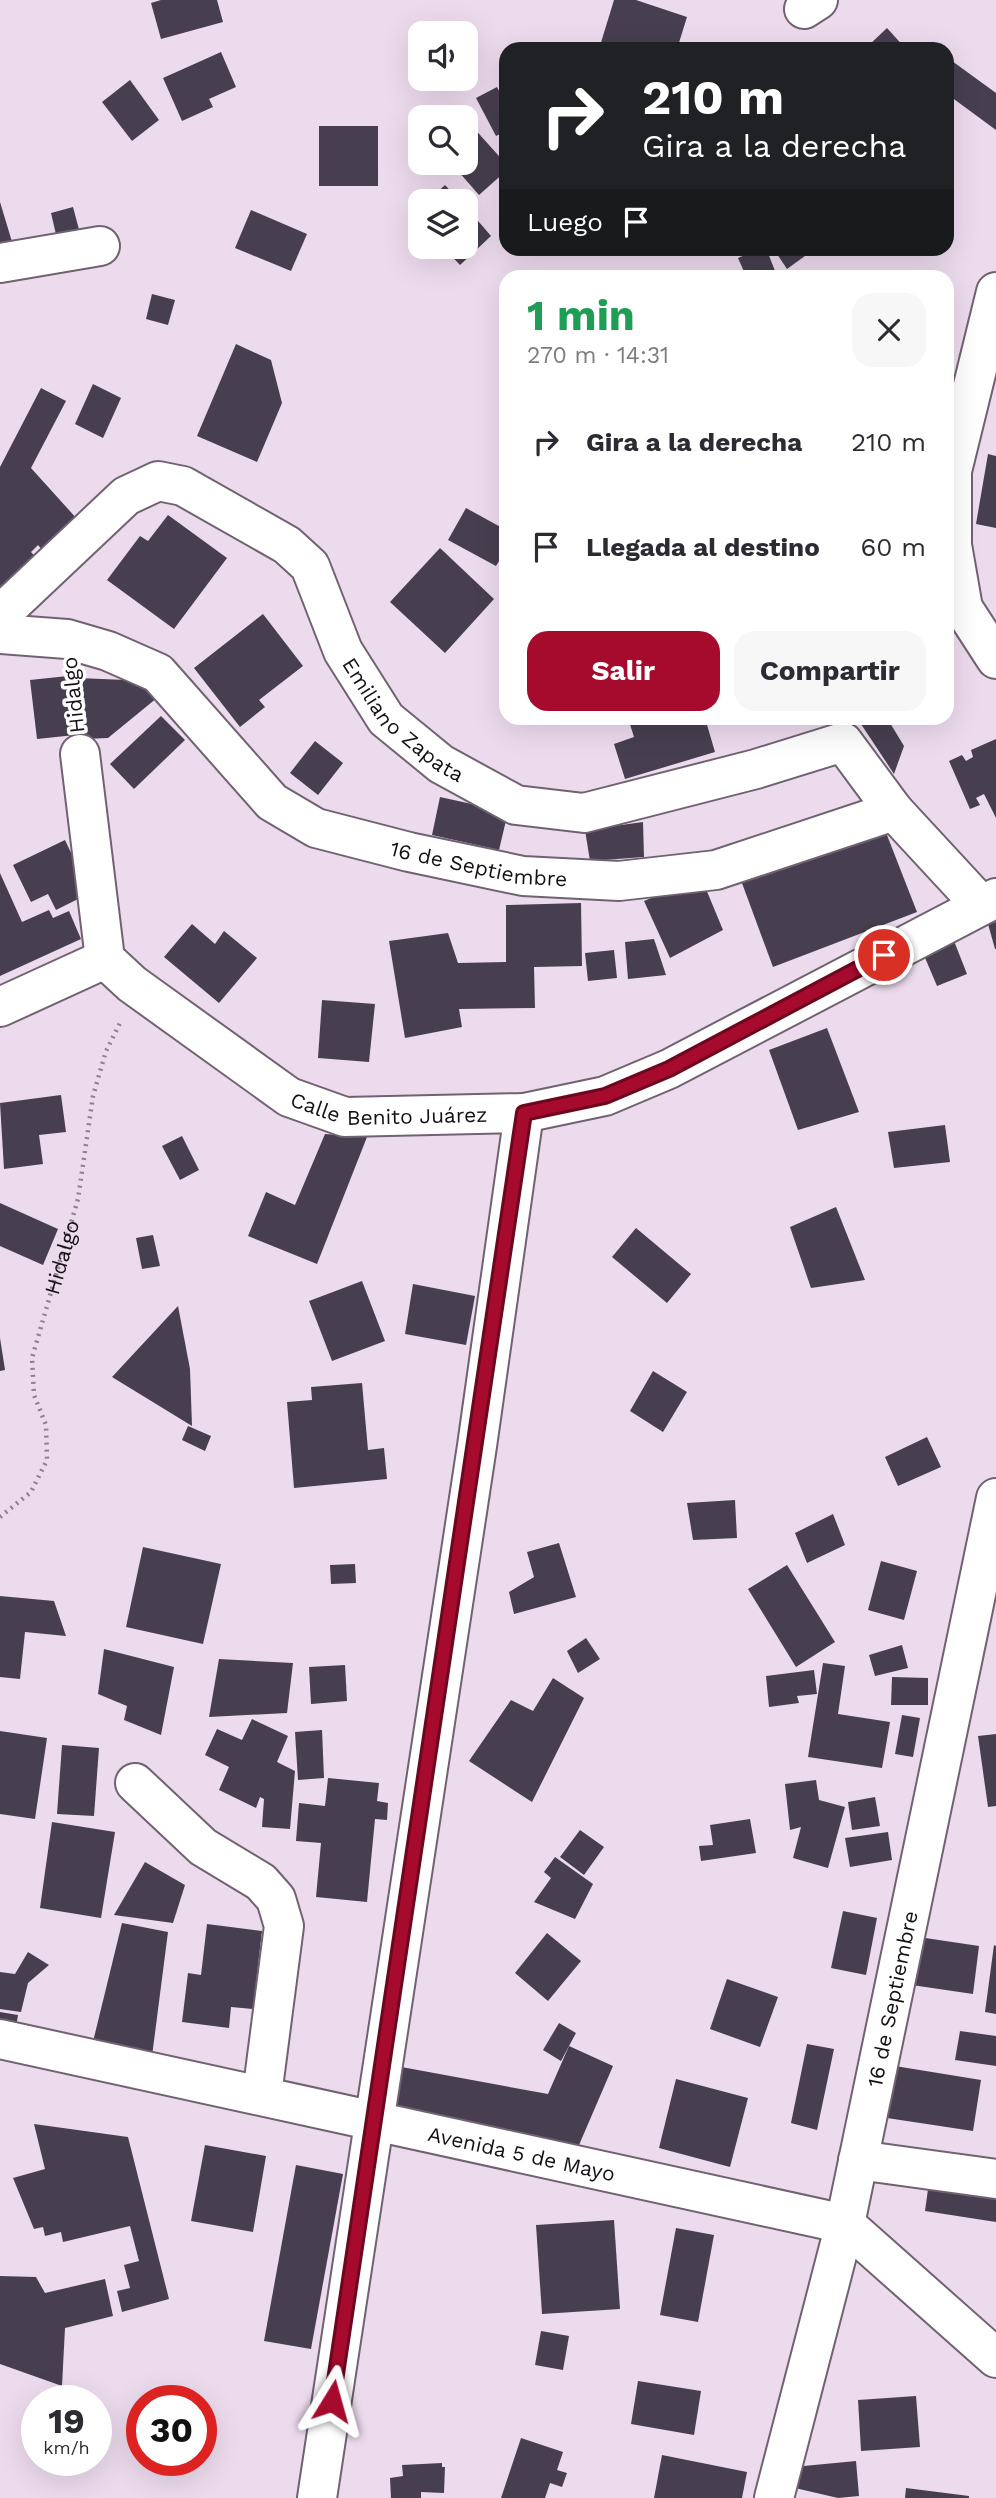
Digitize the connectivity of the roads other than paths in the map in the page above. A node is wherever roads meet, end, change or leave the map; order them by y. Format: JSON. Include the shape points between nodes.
{"nodes":[{"id":1,"x":100,"y":246,"type":"dead end"},
{"id":2,"x":0,"y":263,"type":"edge"},
{"id":3,"x":996,"y":292,"type":"edge"},
{"id":4,"x":954,"y":467,"type":"edge"},
{"id":5,"x":954,"y":556,"type":"edge"},
{"id":6,"x":0,"y":615,"type":"edge"},
{"id":7,"x":0,"y":635,"type":"edge"},
{"id":8,"x":996,"y":659,"type":"edge"},
{"id":9,"x":838,"y":730,"type":"edge"},
{"id":10,"x":80,"y":754,"type":"road end"},
{"id":11,"x":894,"y":811,"type":"junction"},
{"id":12,"x":988,"y":901,"type":"edge"},
{"id":13,"x":118,"y":972,"type":"junction"},
{"id":14,"x":0,"y":1007,"type":"edge"},
{"id":15,"x":524,"y":1113,"type":"junction"},
{"id":16,"x":996,"y":1498,"type":"edge"},
{"id":17,"x":979,"y":1663,"type":"edge"},
{"id":18,"x":135,"y":1783,"type":"dead end"},
{"id":19,"x":0,"y":2039,"type":"edge"},
{"id":20,"x":262,"y":2095,"type":"junction"},
{"id":21,"x":373,"y":2120,"type":"junction"},
{"id":22,"x":859,"y":2160,"type":"junction"},
{"id":23,"x":996,"y":2179,"type":"edge"},
{"id":24,"x":845,"y":2224,"type":"junction"},
{"id":25,"x":996,"y":2358,"type":"edge"},
{"id":26,"x":317,"y":2498,"type":"edge"},
{"id":27,"x":774,"y":2498,"type":"edge"}],
"edges":[{"from":1,"to":2,"type":"street"},
{"from":3,"to":4,"type":"street"},
{"from":5,"to":8,"type":"street","via":[[963,608]]},
{"from":6,"to":9,"type":"street","name":"Emiliano Zapata","via":[[126,496],[158,481],[183,486],[287,545],[310,566],[343,652],[386,719],[441,764],[516,806],[584,813],[756,769]]},
{"from":7,"to":11,"type":"street","name":"16 de Septiembre","via":[[67,639],[158,673],[272,802],[316,828],[523,876],[619,881],[716,870]]},
{"from":9,"to":11,"type":"street","name":"Emiliano Zapata"},
{"from":10,"to":13,"type":"street","name":"Hidalgo"},
{"from":11,"to":12,"type":"street"},
{"from":12,"to":15,"type":"street","name":"Calle Benito Juárez","via":[[669,1069],[605,1096]]},
{"from":13,"to":14,"type":"street"},
{"from":13,"to":15,"type":"street","name":"Calle Benito Juárez","via":[[289,1097],[345,1117]]},
{"from":15,"to":21,"type":"street"},
{"from":16,"to":17,"type":"street","name":"16 de Septiembre"},
{"from":17,"to":22,"type":"street","name":"16 de Septiembre"},
{"from":18,"to":20,"type":"street","via":[[203,1847],[261,1882],[276,1899],[284,1926]]},
{"from":19,"to":20,"type":"street","name":"Avenida 5 de Mayo"},
{"from":20,"to":21,"type":"street","name":"Avenida 5 de Mayo"},
{"from":21,"to":24,"type":"street","name":"Avenida 5 de Mayo"},
{"from":21,"to":26,"type":"street"},
{"from":22,"to":23,"type":"street"},
{"from":22,"to":24,"type":"street","name":"16 de Septiembre"},
{"from":24,"to":25,"type":"street","name":"Avenida 5 de Mayo"},
{"from":24,"to":27,"type":"street","name":"16 de Septiembre"}]}
